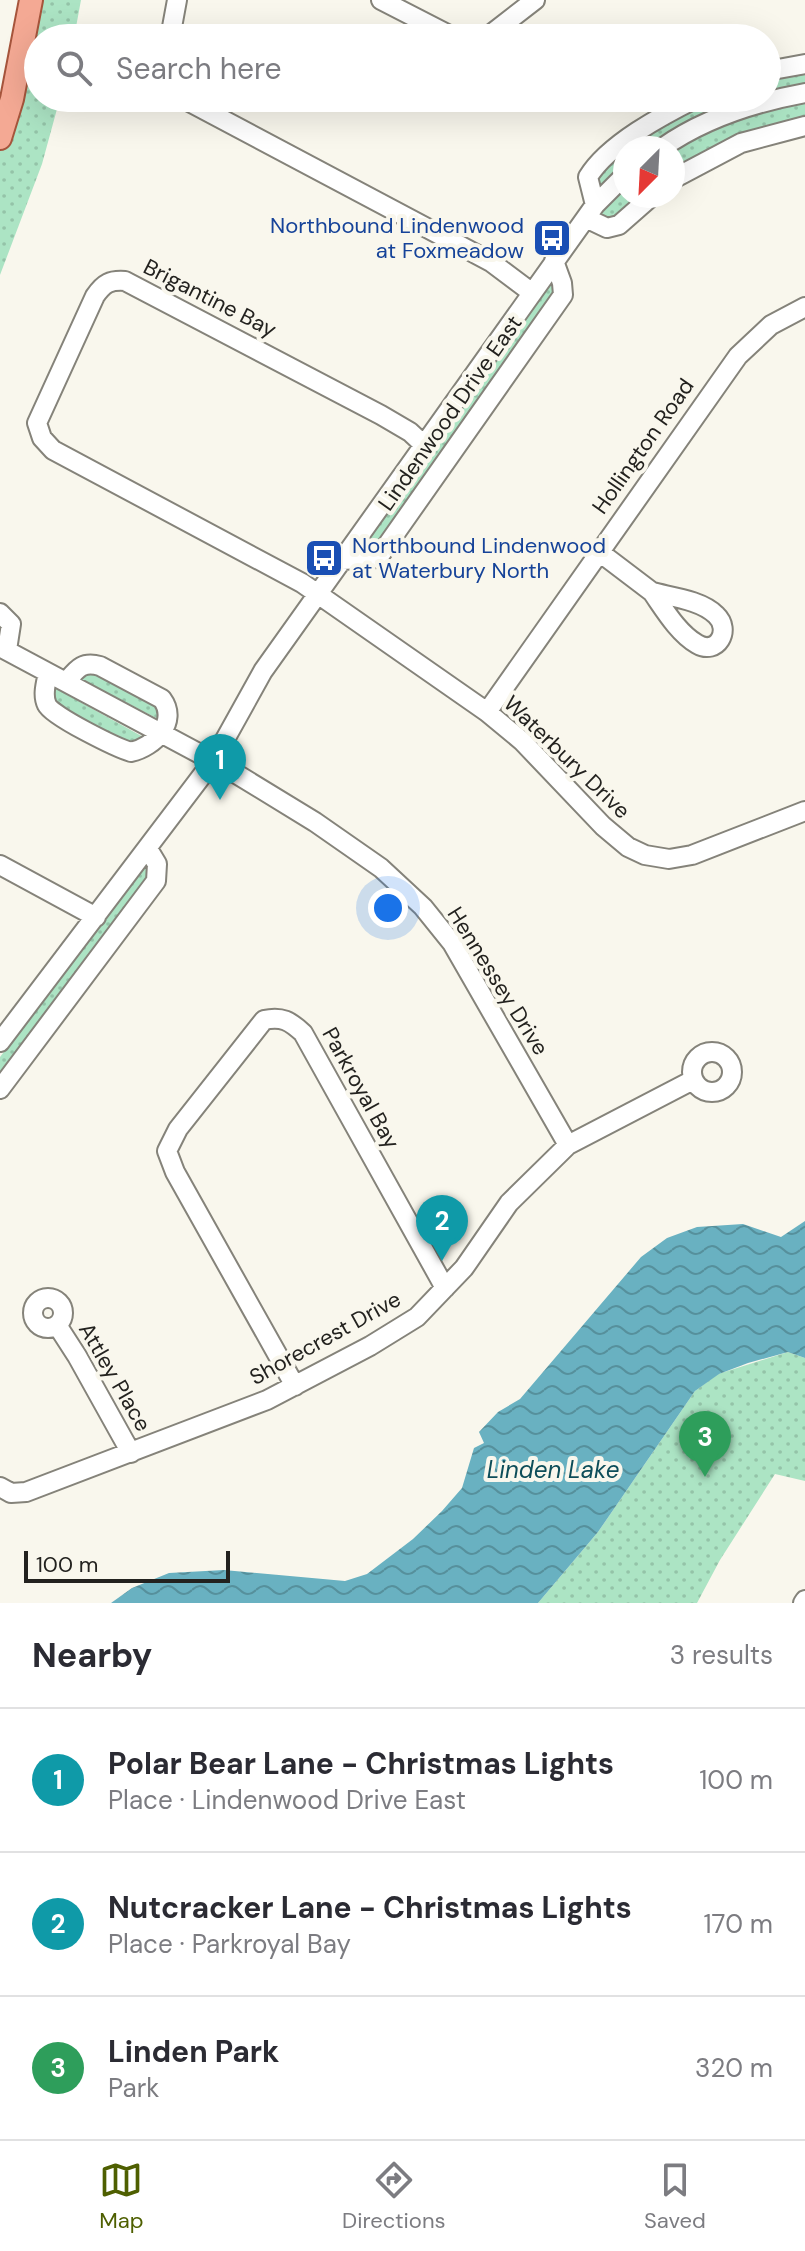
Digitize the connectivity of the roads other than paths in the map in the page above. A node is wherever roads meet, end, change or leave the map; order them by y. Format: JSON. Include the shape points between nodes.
{"nodes":[{"id":1,"x":31,"y":0,"type":"edge"},
{"id":2,"x":177,"y":0,"type":"edge"},
{"id":3,"x":381,"y":0,"type":"edge"},
{"id":4,"x":535,"y":0,"type":"edge"},
{"id":5,"x":26,"y":24,"type":"edge"},
{"id":6,"x":173,"y":24,"type":"edge"},
{"id":7,"x":428,"y":24,"type":"edge"},
{"id":8,"x":504,"y":24,"type":"edge"},
{"id":9,"x":24,"y":36,"type":"edge"},
{"id":10,"x":805,"y":64,"type":"edge"},
{"id":11,"x":781,"y":68,"type":"edge"},
{"id":12,"x":805,"y":93,"type":"edge"},
{"id":13,"x":781,"y":97,"type":"edge"},
{"id":14,"x":208,"y":112,"type":"edge"},
{"id":15,"x":673,"y":112,"type":"edge"},
{"id":16,"x":736,"y":112,"type":"edge"},
{"id":17,"x":805,"y":126,"type":"edge"},
{"id":18,"x":685,"y":136,"type":"edge"},
{"id":19,"x":0,"y":138,"type":"edge"},
{"id":20,"x":685,"y":173,"type":"edge"},
{"id":21,"x":613,"y":187,"type":"edge"},
{"id":22,"x":638,"y":208,"type":"edge"},
{"id":23,"x":590,"y":211,"type":"junction"},
{"id":24,"x":554,"y":261,"type":"junction"},
{"id":25,"x":531,"y":292,"type":"junction"},
{"id":26,"x":805,"y":307,"type":"edge"},
{"id":27,"x":424,"y":445,"type":"junction"},
{"id":28,"x":598,"y":551,"type":"junction"},
{"id":29,"x":342,"y":560,"type":"junction"},
{"id":30,"x":652,"y":592,"type":"dead end"},
{"id":31,"x":318,"y":594,"type":"junction"},
{"id":32,"x":0,"y":613,"type":"edge"},
{"id":33,"x":3,"y":649,"type":"edge"},
{"id":34,"x":48,"y":673,"type":"junction"},
{"id":35,"x":66,"y":682,"type":"junction"},
{"id":36,"x":487,"y":712,"type":"junction"},
{"id":37,"x":161,"y":734,"type":"junction"},
{"id":38,"x":213,"y":761,"type":"junction"},
{"id":39,"x":805,"y":811,"type":"edge"},
{"id":40,"x":148,"y":849,"type":"junction"},
{"id":41,"x":0,"y":865,"type":"edge"},
{"id":42,"x":96,"y":917,"type":"junction"},
{"id":43,"x":0,"y":1042,"type":"edge"},
{"id":44,"x":693,"y":1080,"type":"dead end"},
{"id":45,"x":0,"y":1089,"type":"edge"},
{"id":46,"x":568,"y":1145,"type":"junction"},
{"id":47,"x":445,"y":1288,"type":"junction"},
{"id":48,"x":57,"y":1325,"type":"dead end"},
{"id":49,"x":295,"y":1386,"type":"junction"},
{"id":50,"x":131,"y":1453,"type":"junction"},
{"id":51,"x":0,"y":1487,"type":"edge"}],
"edges":[{"from":1,"to":5,"type":"main road"},
{"from":2,"to":6,"type":"street"},
{"from":3,"to":7,"type":"street"},
{"from":4,"to":8,"type":"street"},
{"from":9,"to":19,"type":"main road"},
{"from":10,"to":11,"type":"street"},
{"from":12,"to":13,"type":"street"},
{"from":14,"to":25,"type":"street","via":[[491,262]]},
{"from":15,"to":23,"type":"street","via":[[594,168],[588,177]]},
{"from":16,"to":18,"type":"street"},
{"from":17,"to":20,"type":"street","via":[[741,143]]},
{"from":21,"to":23,"type":"street","name":"Lindenwood Drive East"},
{"from":22,"to":23,"type":"street","via":[[607,228]]},
{"from":23,"to":24,"type":"street","name":"Lindenwood Drive East"},
{"from":24,"to":25,"type":"street","name":"Lindenwood Drive East"},
{"from":24,"to":29,"type":"street","name":"Lindenwood Drive East","via":[[563,295],[378,558]]},
{"from":25,"to":27,"type":"street","name":"Lindenwood Drive East"},
{"from":26,"to":28,"type":"street","name":"Hollington Road","via":[[771,325],[738,356]]},
{"from":27,"to":29,"type":"street","name":"Lindenwood Drive East"},
{"from":27,"to":31,"type":"street","name":"Brigantine Bay","via":[[381,415],[142,288],[125,281],[103,284],[41,411],[37,423],[42,438],[53,450]]},
{"from":28,"to":30,"type":"street"},
{"from":28,"to":36,"type":"street","name":"Hollington Road"},
{"from":29,"to":31,"type":"street","name":"Lindenwood Drive East"},
{"from":31,"to":36,"type":"street","name":"Waterbury Drive"},
{"from":31,"to":38,"type":"street","name":"Lindenwood Drive East","via":[[263,671]]},
{"from":32,"to":33,"type":"street","name":"Hennessey Drive","via":[[11,624]]},
{"from":33,"to":34,"type":"street","name":"Hennessey Drive"},
{"from":34,"to":35,"type":"street","name":"Hennessey Drive"},
{"from":34,"to":37,"type":"street","via":[[44,694],[56,714],[131,752]]},
{"from":35,"to":37,"type":"street","name":"Hennessey Drive"},
{"from":35,"to":37,"type":"street","via":[[78,667],[91,664],[162,699],[169,717]]},
{"from":36,"to":39,"type":"street","name":"Waterbury Drive","via":[[603,826],[645,855],[692,855]]},
{"from":37,"to":38,"type":"street","name":"Hennessey Drive"},
{"from":38,"to":40,"type":"street","name":"Lindenwood Drive East"},
{"from":38,"to":46,"type":"street","name":"Hennessey Drive","via":[[348,844],[423,907],[452,943]]},
{"from":40,"to":42,"type":"street","name":"Lindenwood Drive East"},
{"from":40,"to":45,"type":"street","via":[[157,864],[156,881]]},
{"from":41,"to":42,"type":"street"},
{"from":42,"to":43,"type":"street","name":"Lindenwood Drive East"},
{"from":44,"to":46,"type":"street","name":"Shorecrest Drive"},
{"from":46,"to":47,"type":"street","name":"Shorecrest Drive","via":[[509,1203]]},
{"from":47,"to":49,"type":"street","name":"Shorecrest Drive","via":[[417,1317]]},
{"from":47,"to":49,"type":"street","name":"Parkroyal Bay","via":[[303,1033],[278,1017],[264,1020],[178,1129],[167,1151]]},
{"from":48,"to":50,"type":"street","name":"Attley Place"},
{"from":49,"to":50,"type":"street","name":"Shorecrest Drive"},
{"from":50,"to":51,"type":"street","name":"Shorecrest Drive","via":[[26,1492]]}]}
